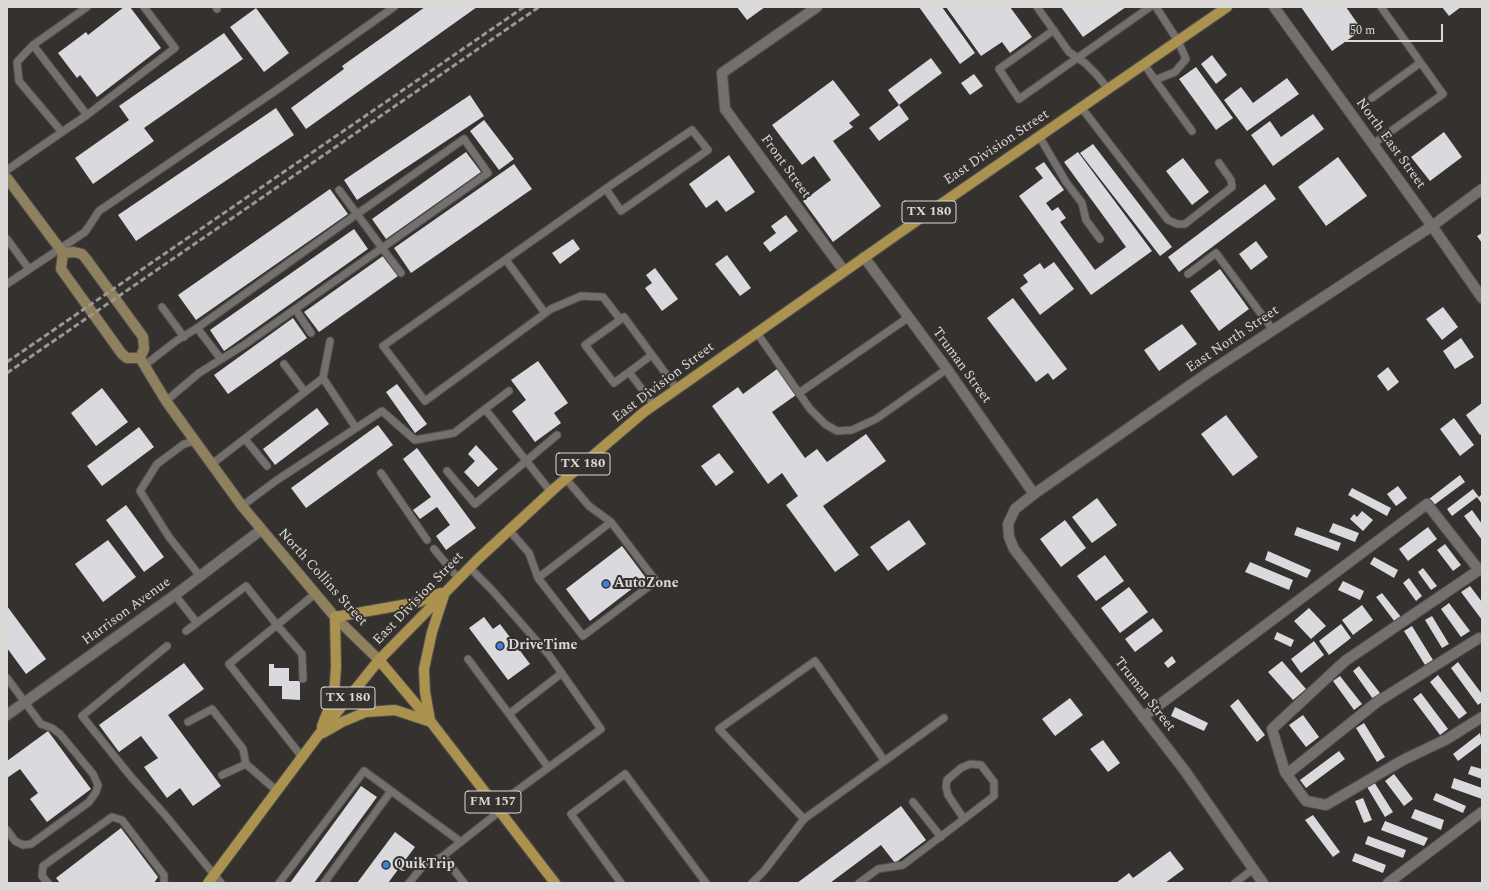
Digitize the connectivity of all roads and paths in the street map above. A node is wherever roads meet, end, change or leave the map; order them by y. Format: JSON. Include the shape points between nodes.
{"nodes":[{"id":1,"x":87,"y":7,"type":"edge"},
{"id":2,"x":144,"y":7,"type":"edge"},
{"id":3,"x":394,"y":7,"type":"edge"},
{"id":4,"x":817,"y":7,"type":"edge"},
{"id":5,"x":1038,"y":7,"type":"edge"},
{"id":6,"x":1150,"y":7,"type":"edge"},
{"id":7,"x":1156,"y":7,"type":"edge"},
{"id":8,"x":1227,"y":7,"type":"edge"},
{"id":9,"x":1274,"y":7,"type":"edge"},
{"id":10,"x":1382,"y":7,"type":"edge"},
{"id":11,"x":1054,"y":30,"type":"junction"},
{"id":12,"x":1178,"y":41,"type":"junction"},
{"id":13,"x":33,"y":45,"type":"junction"},
{"id":14,"x":1077,"y":58,"type":"junction"},
{"id":15,"x":1420,"y":63,"type":"junction"},
{"id":16,"x":1144,"y":64,"type":"junction"},
{"id":17,"x":1155,"y":80,"type":"junction"},
{"id":18,"x":1108,"y":89,"type":"junction"},
{"id":19,"x":1372,"y":98,"type":"dead end"},
{"id":20,"x":1081,"y":107,"type":"junction"},
{"id":21,"x":86,"y":115,"type":"junction"},
{"id":22,"x":1192,"y":131,"type":"dead end"},
{"id":23,"x":62,"y":132,"type":"junction"},
{"id":24,"x":1039,"y":136,"type":"junction"},
{"id":25,"x":1373,"y":144,"type":"junction"},
{"id":26,"x":1219,"y":163,"type":"dead end"},
{"id":27,"x":7,"y":170,"type":"edge"},
{"id":28,"x":7,"y":178,"type":"edge"},
{"id":29,"x":606,"y":189,"type":"junction"},
{"id":30,"x":1482,"y":189,"type":"edge"},
{"id":31,"x":339,"y":190,"type":"dead end"},
{"id":32,"x":357,"y":214,"type":"junction"},
{"id":33,"x":1432,"y":226,"type":"junction"},
{"id":34,"x":7,"y":239,"type":"edge"},
{"id":35,"x":1100,"y":239,"type":"dead end"},
{"id":36,"x":382,"y":248,"type":"junction"},
{"id":37,"x":61,"y":251,"type":"junction"},
{"id":38,"x":864,"y":257,"type":"junction"},
{"id":39,"x":506,"y":260,"type":"junction"},
{"id":40,"x":29,"y":270,"type":"junction"},
{"id":41,"x":844,"y":271,"type":"junction"},
{"id":42,"x":400,"y":273,"type":"dead end"},
{"id":43,"x":1188,"y":274,"type":"dead end"},
{"id":44,"x":7,"y":284,"type":"edge"},
{"id":45,"x":1482,"y":298,"type":"edge"},
{"id":46,"x":162,"y":307,"type":"dead end"},
{"id":47,"x":294,"y":309,"type":"junction"},
{"id":48,"x":545,"y":313,"type":"junction"},
{"id":49,"x":909,"y":317,"type":"junction"},
{"id":50,"x":620,"y":319,"type":"junction"},
{"id":51,"x":198,"y":328,"type":"junction"},
{"id":52,"x":1273,"y":330,"type":"junction"},
{"id":53,"x":757,"y":333,"type":"junction"},
{"id":54,"x":311,"y":334,"type":"dead end"},
{"id":55,"x":184,"y":337,"type":"junction"},
{"id":56,"x":330,"y":341,"type":"dead end"},
{"id":57,"x":652,"y":355,"type":"junction"},
{"id":58,"x":221,"y":360,"type":"junction"},
{"id":59,"x":143,"y":361,"type":"junction"},
{"id":60,"x":284,"y":364,"type":"dead end"},
{"id":61,"x":947,"y":369,"type":"junction"},
{"id":62,"x":629,"y":372,"type":"junction"},
{"id":63,"x":323,"y":378,"type":"junction"},
{"id":64,"x":677,"y":389,"type":"junction"},
{"id":65,"x":509,"y":391,"type":"dead end"},
{"id":66,"x":305,"y":392,"type":"junction"},
{"id":67,"x":799,"y":393,"type":"junction"},
{"id":68,"x":166,"y":401,"type":"junction"},
{"id":69,"x":654,"y":405,"type":"junction"},
{"id":70,"x":485,"y":409,"type":"junction"},
{"id":71,"x":356,"y":428,"type":"junction"},
{"id":72,"x":557,"y":435,"type":"dead end"},
{"id":73,"x":245,"y":439,"type":"junction"},
{"id":74,"x":195,"y":441,"type":"junction"},
{"id":75,"x":526,"y":460,"type":"junction"},
{"id":76,"x":212,"y":464,"type":"junction"},
{"id":77,"x":267,"y":466,"type":"dead end"},
{"id":78,"x":447,"y":471,"type":"dead end"},
{"id":79,"x":382,"y":473,"type":"dead end"},
{"id":80,"x":566,"y":479,"type":"junction"},
{"id":81,"x":551,"y":492,"type":"junction"},
{"id":82,"x":1034,"y":494,"type":"junction"},
{"id":83,"x":242,"y":506,"type":"junction"},
{"id":84,"x":611,"y":522,"type":"junction"},
{"id":85,"x":1008,"y":524,"type":"joint"},
{"id":86,"x":261,"y":530,"type":"junction"},
{"id":87,"x":509,"y":530,"type":"junction"},
{"id":88,"x":427,"y":540,"type":"dead end"},
{"id":89,"x":434,"y":549,"type":"dead end"},
{"id":90,"x":469,"y":567,"type":"junction"},
{"id":91,"x":200,"y":576,"type":"junction"},
{"id":92,"x":458,"y":578,"type":"junction"},
{"id":93,"x":538,"y":578,"type":"junction"},
{"id":94,"x":446,"y":591,"type":"junction"},
{"id":95,"x":315,"y":594,"type":"junction"},
{"id":96,"x":175,"y":595,"type":"junction"},
{"id":97,"x":335,"y":617,"type":"junction"},
{"id":98,"x":197,"y":623,"type":"junction"},
{"id":99,"x":277,"y":625,"type":"junction"},
{"id":100,"x":186,"y":631,"type":"dead end"},
{"id":101,"x":1481,"y":639,"type":"edge"},
{"id":102,"x":167,"y":646,"type":"dead end"},
{"id":103,"x":468,"y":659,"type":"dead end"},
{"id":104,"x":380,"y":660,"type":"junction"},
{"id":105,"x":562,"y":673,"type":"junction"},
{"id":106,"x":7,"y":678,"type":"edge"},
{"id":107,"x":303,"y":679,"type":"dead end"},
{"id":108,"x":26,"y":702,"type":"junction"},
{"id":109,"x":509,"y":714,"type":"junction"},
{"id":110,"x":7,"y":715,"type":"edge"},
{"id":111,"x":1143,"y":717,"type":"junction"},
{"id":112,"x":1482,"y":717,"type":"edge"},
{"id":113,"x":944,"y":718,"type":"dead end"},
{"id":114,"x":188,"y":722,"type":"dead end"},
{"id":115,"x":431,"y":722,"type":"junction"},
{"id":116,"x":317,"y":737,"type":"junction"},
{"id":117,"x":302,"y":757,"type":"junction"},
{"id":118,"x":884,"y":760,"type":"junction"},
{"id":119,"x":246,"y":764,"type":"junction"},
{"id":120,"x":548,"y":767,"type":"junction"},
{"id":121,"x":1287,"y":774,"type":"junction"},
{"id":122,"x":222,"y":775,"type":"dead end"},
{"id":123,"x":277,"y":791,"type":"junction"},
{"id":124,"x":392,"y":792,"type":"junction"},
{"id":125,"x":913,"y":802,"type":"dead end"},
{"id":126,"x":498,"y":808,"type":"junction"},
{"id":127,"x":1482,"y":812,"type":"edge"},
{"id":128,"x":964,"y":819,"type":"junction"},
{"id":129,"x":804,"y":820,"type":"junction"},
{"id":130,"x":7,"y":830,"type":"edge"},
{"id":131,"x":941,"y":837,"type":"junction"},
{"id":132,"x":461,"y":842,"type":"junction"},
{"id":133,"x":443,"y":856,"type":"junction"},
{"id":134,"x":1253,"y":869,"type":"junction"},
{"id":135,"x":211,"y":879,"type":"edge"},
{"id":136,"x":48,"y":883,"type":"edge"},
{"id":137,"x":164,"y":883,"type":"edge"},
{"id":138,"x":221,"y":883,"type":"edge"},
{"id":139,"x":279,"y":883,"type":"edge"},
{"id":140,"x":324,"y":883,"type":"edge"},
{"id":141,"x":409,"y":883,"type":"edge"},
{"id":142,"x":464,"y":883,"type":"edge"},
{"id":143,"x":555,"y":883,"type":"edge"},
{"id":144,"x":621,"y":883,"type":"edge"},
{"id":145,"x":706,"y":883,"type":"edge"},
{"id":146,"x":752,"y":883,"type":"edge"},
{"id":147,"x":859,"y":883,"type":"edge"},
{"id":148,"x":1235,"y":883,"type":"edge"},
{"id":149,"x":1263,"y":883,"type":"edge"},
{"id":150,"x":1388,"y":883,"type":"edge"}],
"edges":[{"from":1,"to":13,"type":"lane"},
{"from":2,"to":21,"type":"lane","via":[[175,48]]},
{"from":3,"to":37,"type":"lane","via":[[99,211],[85,232]]},
{"from":4,"to":41,"type":"street","name":"Front Street","via":[[722,73],[725,109]]},
{"from":5,"to":11,"type":"lane"},
{"from":6,"to":14,"type":"lane"},
{"from":7,"to":12,"type":"lane"},
{"from":8,"to":12,"type":"main road","name":"East Division Street","number":"TX 180"},
{"from":9,"to":25,"type":"street","name":"North East Street"},
{"from":10,"to":15,"type":"lane"},
{"from":11,"to":14,"type":"lane","via":[[1069,52]]},
{"from":11,"to":14,"type":"lane","via":[[999,69],[1017,98],[1021,99]]},
{"from":12,"to":16,"type":"main road","name":"East Division Street","number":"TX 180"},
{"from":12,"to":17,"type":"lane","via":[[1186,59],[1175,72]]},
{"from":13,"to":21,"type":"lane"},
{"from":13,"to":23,"type":"lane","via":[[17,62],[19,81]]},
{"from":14,"to":18,"type":"lane","via":[[1097,75]]},
{"from":15,"to":19,"type":"lane"},
{"from":15,"to":25,"type":"lane","via":[[1443,94]]},
{"from":16,"to":17,"type":"lane"},
{"from":16,"to":18,"type":"main road","name":"East Division Street","number":"TX 180"},
{"from":17,"to":22,"type":"lane"},
{"from":18,"to":20,"type":"main road","name":"East Division Street","number":"TX 180"},
{"from":20,"to":24,"type":"main road","name":"East Division Street","number":"TX 180"},
{"from":20,"to":26,"type":"lane","via":[[1168,220],[1185,224],[1232,187],[1231,180]]},
{"from":21,"to":23,"type":"lane"},
{"from":23,"to":27,"type":"lane"},
{"from":24,"to":35,"type":"lane","via":[[1066,182],[1082,203],[1086,220]]},
{"from":24,"to":38,"type":"main road","name":"East Division Street","number":"TX 180"},
{"from":25,"to":33,"type":"street","name":"North East Street"},
{"from":28,"to":37,"type":"main road"},
{"from":29,"to":29,"type":"lane","via":[[692,130],[708,150],[621,211]]},
{"from":29,"to":39,"type":"lane"},
{"from":30,"to":33,"type":"street","name":"East North Street"},
{"from":31,"to":32,"type":"lane"},
{"from":32,"to":36,"type":"lane"},
{"from":32,"to":36,"type":"lane","via":[[464,139],[488,173]]},
{"from":32,"to":51,"type":"lane"},
{"from":33,"to":45,"type":"street","name":"North East Street"},
{"from":33,"to":52,"type":"street","name":"East North Street"},
{"from":34,"to":40,"type":"lane"},
{"from":36,"to":42,"type":"lane"},
{"from":36,"to":47,"type":"lane"},
{"from":37,"to":40,"type":"lane"},
{"from":37,"to":59,"type":"main road","via":[[61,269],[122,354]]},
{"from":37,"to":59,"type":"main road","via":[[82,254],[115,298],[143,337]]},
{"from":38,"to":41,"type":"main road","name":"East Division Street","number":"TX 180"},
{"from":38,"to":49,"type":"street","name":"Truman Street"},
{"from":39,"to":48,"type":"lane"},
{"from":39,"to":48,"type":"lane","via":[[383,346],[425,402]]},
{"from":40,"to":44,"type":"lane"},
{"from":41,"to":53,"type":"main road","name":"East Division Street","number":"TX 180"},
{"from":43,"to":52,"type":"lane","via":[[1216,253]]},
{"from":46,"to":55,"type":"lane"},
{"from":47,"to":54,"type":"lane"},
{"from":47,"to":58,"type":"lane"},
{"from":48,"to":50,"type":"lane","via":[[581,296],[603,298]]},
{"from":49,"to":61,"type":"street","name":"Truman Street"},
{"from":49,"to":67,"type":"lane"},
{"from":50,"to":57,"type":"lane","via":[[624,317]]},
{"from":50,"to":62,"type":"lane","via":[[585,345],[614,383]]},
{"from":51,"to":55,"type":"lane"},
{"from":51,"to":58,"type":"lane"},
{"from":52,"to":82,"type":"street","name":"East North Street"},
{"from":53,"to":64,"type":"main road","name":"East Division Street","number":"TX 180"},
{"from":53,"to":67,"type":"lane"},
{"from":55,"to":59,"type":"lane"},
{"from":56,"to":63,"type":"lane"},
{"from":57,"to":62,"type":"lane"},
{"from":57,"to":64,"type":"lane"},
{"from":58,"to":68,"type":"lane"},
{"from":59,"to":68,"type":"main road","name":"North Collins Street"},
{"from":60,"to":66,"type":"lane"},
{"from":61,"to":67,"type":"lane","via":[[876,419],[852,430],[837,431],[825,424]]},
{"from":61,"to":82,"type":"street","name":"Truman Street"},
{"from":62,"to":69,"type":"lane"},
{"from":63,"to":66,"type":"lane"},
{"from":63,"to":71,"type":"lane"},
{"from":64,"to":69,"type":"main road","name":"East Division Street","number":"TX 180"},
{"from":65,"to":70,"type":"lane"},
{"from":66,"to":73,"type":"lane"},
{"from":68,"to":74,"type":"main road","name":"North Collins Street"},
{"from":69,"to":80,"type":"main road","name":"East Division Street","number":"TX 180"},
{"from":70,"to":71,"type":"lane","via":[[454,433],[415,440],[382,411]]},
{"from":70,"to":75,"type":"lane"},
{"from":71,"to":83,"type":"lane"},
{"from":72,"to":75,"type":"lane"},
{"from":73,"to":76,"type":"lane"},
{"from":73,"to":77,"type":"lane"},
{"from":74,"to":76,"type":"main road","name":"North Collins Street"},
{"from":74,"to":91,"type":"lane","via":[[184,444],[157,464],[140,491],[169,537]]},
{"from":75,"to":78,"type":"lane","via":[[475,504]]},
{"from":75,"to":81,"type":"lane"},
{"from":76,"to":83,"type":"main road","name":"North Collins Street"},
{"from":79,"to":88,"type":"lane"},
{"from":80,"to":81,"type":"main road","name":"East Division Street","number":"TX 180"},
{"from":80,"to":84,"type":"lane","via":[[589,506]]},
{"from":81,"to":87,"type":"main road","name":"East Division Street","number":"TX 180"},
{"from":82,"to":85,"type":"street","name":"East North Street","via":[[1015,509]]},
{"from":83,"to":86,"type":"main road","name":"North Collins Street"},
{"from":84,"to":93,"type":"lane"},
{"from":84,"to":93,"type":"lane","via":[[656,581],[650,586],[584,636]]},
{"from":85,"to":111,"type":"street","name":"Truman Street","via":[[1014,549]]},
{"from":86,"to":91,"type":"street","name":"Harrison Avenue"},
{"from":86,"to":95,"type":"main road","name":"North Collins Street"},
{"from":87,"to":90,"type":"main road","name":"East Division Street","number":"TX 180"},
{"from":87,"to":93,"type":"lane","via":[[529,553]]},
{"from":89,"to":92,"type":"lane"},
{"from":90,"to":92,"type":"main road","name":"East Division Street","number":"TX 180"},
{"from":90,"to":105,"type":"lane","via":[[549,655]]},
{"from":91,"to":96,"type":"street","name":"Harrison Avenue"},
{"from":92,"to":94,"type":"main road","name":"East Division Street","number":"TX 180"},
{"from":94,"to":97,"type":"main road","via":[[420,602]]},
{"from":94,"to":104,"type":"main road","name":"East Division Street","number":"TX 180"},
{"from":94,"to":115,"type":"main road","via":[[432,632],[424,669],[425,692]]},
{"from":95,"to":97,"type":"main road","name":"North Collins Street"},
{"from":95,"to":99,"type":"lane"},
{"from":96,"to":98,"type":"lane"},
{"from":96,"to":108,"type":"street","name":"Harrison Avenue"},
{"from":97,"to":104,"type":"main road","name":"North Collins Street"},
{"from":97,"to":116,"type":"main road","via":[[334,695]]},
{"from":98,"to":99,"type":"lane","via":[[246,586]]},
{"from":98,"to":100,"type":"lane"},
{"from":99,"to":107,"type":"lane","via":[[302,654]]},
{"from":99,"to":117,"type":"lane","via":[[229,664]]},
{"from":101,"to":121,"type":"street","via":[[1377,702]]},
{"from":102,"to":135,"type":"lane","via":[[82,716],[166,816]]},
{"from":103,"to":109,"type":"lane"},
{"from":104,"to":115,"type":"main road","name":"North Collins Street","number":"FM 157"},
{"from":104,"to":116,"type":"main road","name":"East Division Street","number":"TX 180"},
{"from":105,"to":109,"type":"lane"},
{"from":105,"to":120,"type":"lane","via":[[601,729]]},
{"from":106,"to":108,"type":"lane"},
{"from":108,"to":110,"type":"street","name":"Harrison Avenue"},
{"from":108,"to":130,"type":"lane","via":[[41,724],[60,734],[92,774],[98,786],[89,802],[32,844],[23,845],[15,842]]},
{"from":109,"to":120,"type":"lane"},
{"from":111,"to":121,"type":"street","via":[[1427,504],[1479,570],[1345,661],[1272,729]]},
{"from":111,"to":134,"type":"street","name":"Truman Street","via":[[1185,771]]},
{"from":112,"to":121,"type":"street","via":[[1326,805],[1306,801]]},
{"from":113,"to":118,"type":"lane"},
{"from":114,"to":119,"type":"lane","via":[[212,710],[243,749]]},
{"from":115,"to":116,"type":"main road","via":[[395,710],[366,712]]},
{"from":115,"to":126,"type":"main road","name":"North Collins Street","number":"FM 157"},
{"from":116,"to":117,"type":"main road","name":"East Division Street","number":"TX 180"},
{"from":117,"to":123,"type":"main road","name":"East Division Street","number":"TX 180"},
{"from":118,"to":129,"type":"lane"},
{"from":118,"to":129,"type":"lane","via":[[815,661],[719,729]]},
{"from":119,"to":122,"type":"lane"},
{"from":119,"to":123,"type":"lane"},
{"from":120,"to":126,"type":"lane"},
{"from":123,"to":135,"type":"main road","name":"East Division Street","number":"TX 180"},
{"from":124,"to":132,"type":"lane"},
{"from":124,"to":139,"type":"lane","via":[[364,771]]},
{"from":124,"to":140,"type":"lane"},
{"from":125,"to":131,"type":"lane"},
{"from":126,"to":132,"type":"lane"},
{"from":126,"to":143,"type":"main road","name":"North Collins Street","number":"FM 157"},
{"from":127,"to":150,"type":"street"},
{"from":128,"to":128,"type":"lane","via":[[994,796],[994,782],[981,765],[970,764],[947,780],[948,795]]},
{"from":128,"to":131,"type":"lane"},
{"from":129,"to":146,"type":"lane","via":[[764,872]]},
{"from":131,"to":147,"type":"lane","via":[[903,865],[878,869]]},
{"from":132,"to":133,"type":"lane"},
{"from":133,"to":141,"type":"lane","via":[[422,867]]},
{"from":133,"to":142,"type":"lane"},
{"from":134,"to":148,"type":"lane"},
{"from":134,"to":149,"type":"street","name":"Truman Street"},
{"from":135,"to":138,"type":"lane"},
{"from":136,"to":137,"type":"lane","via":[[42,876],[43,866],[112,817],[122,820],[164,875]]},
{"from":144,"to":145,"type":"lane","via":[[571,814],[625,774]]}]}
